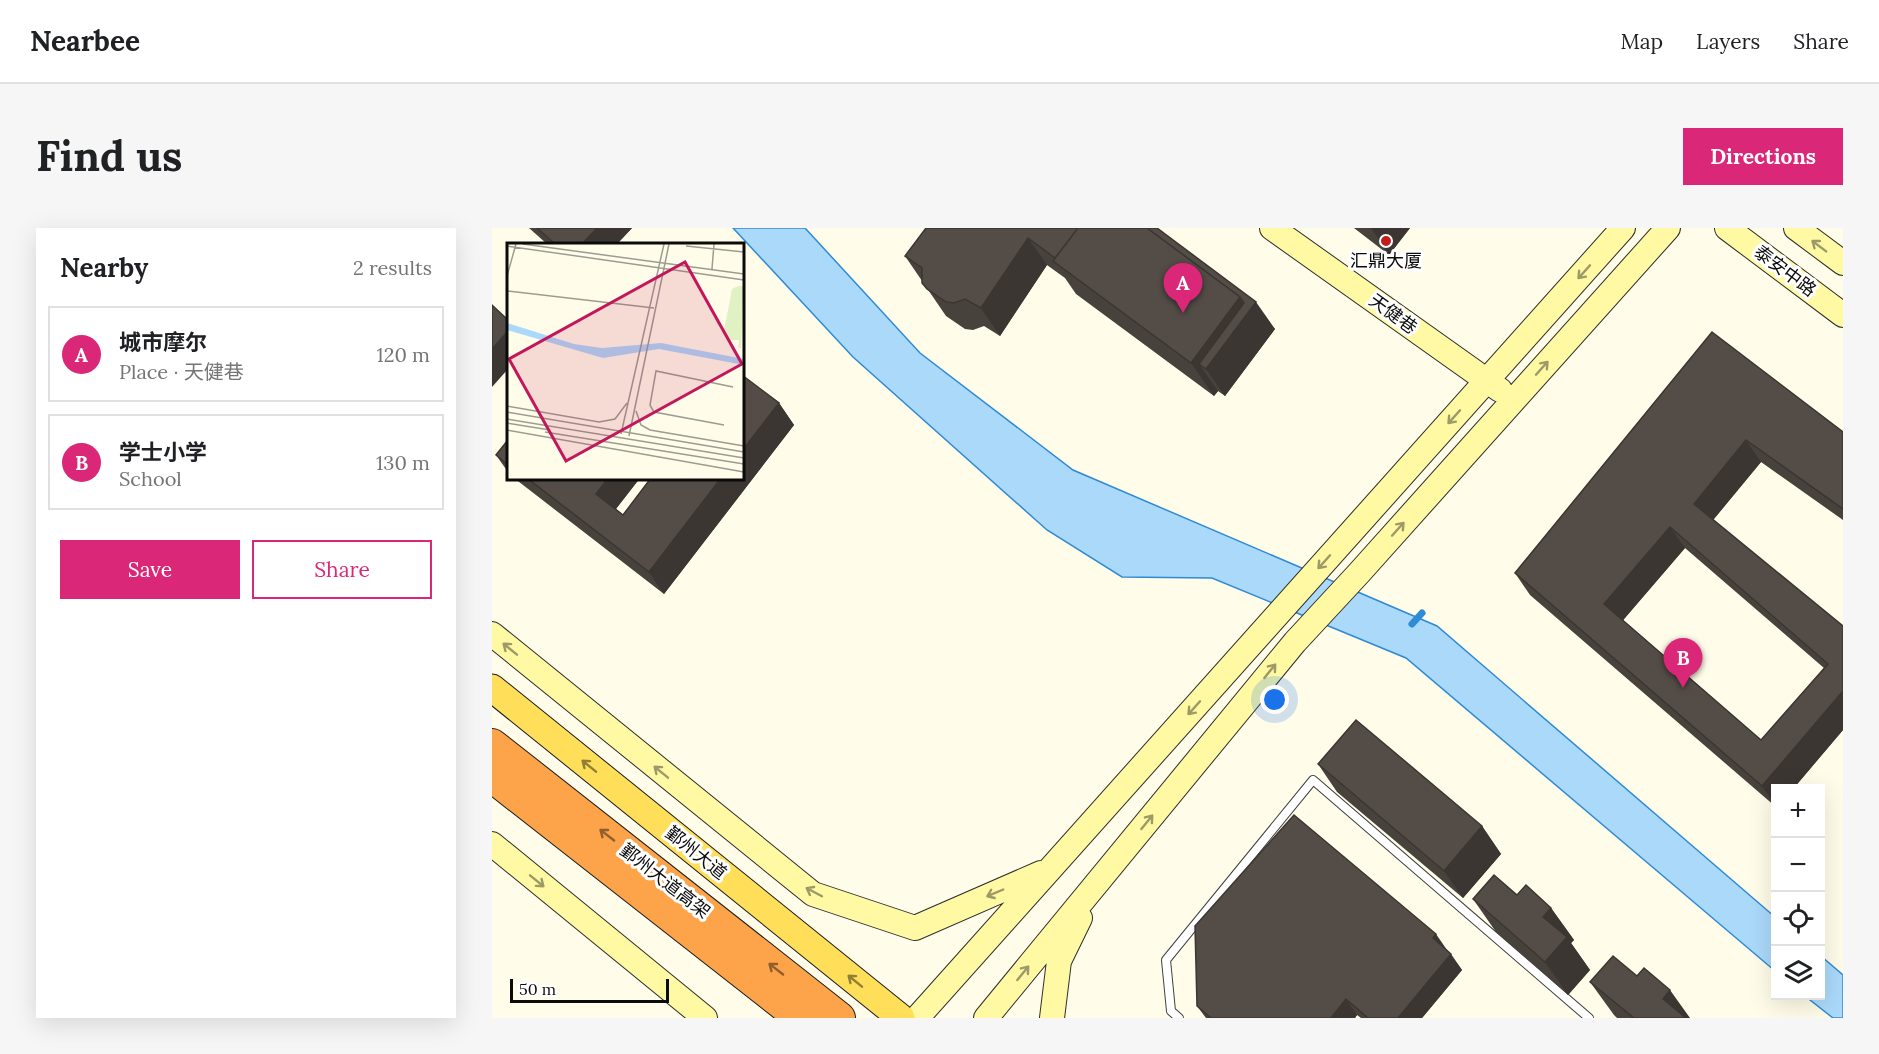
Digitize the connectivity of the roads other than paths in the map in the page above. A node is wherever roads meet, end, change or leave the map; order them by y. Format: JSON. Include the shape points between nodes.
{"nodes":[{"id":1,"x":1272,"y":228,"type":"edge"},
{"id":2,"x":1623,"y":228,"type":"edge"},
{"id":3,"x":1668,"y":228,"type":"edge"},
{"id":4,"x":1727,"y":228,"type":"edge"},
{"id":5,"x":1796,"y":228,"type":"edge"},
{"id":6,"x":1843,"y":263,"type":"edge"},
{"id":7,"x":1843,"y":315,"type":"edge"},
{"id":8,"x":1486,"y":381,"type":"junction"},
{"id":9,"x":1514,"y":400,"type":"junction"},
{"id":10,"x":492,"y":634,"type":"edge"},
{"id":11,"x":492,"y":688,"type":"edge"},
{"id":12,"x":492,"y":745,"type":"edge"},
{"id":13,"x":492,"y":776,"type":"edge"},
{"id":14,"x":492,"y":795,"type":"edge"},
{"id":15,"x":492,"y":844,"type":"edge"},
{"id":16,"x":1049,"y":870,"type":"junction"},
{"id":17,"x":1100,"y":880,"type":"junction"},
{"id":18,"x":705,"y":1018,"type":"edge"},
{"id":19,"x":777,"y":1018,"type":"edge"},
{"id":20,"x":801,"y":1018,"type":"edge"},
{"id":21,"x":839,"y":1018,"type":"edge"},
{"id":22,"x":901,"y":1018,"type":"edge"},
{"id":23,"x":916,"y":1018,"type":"edge"},
{"id":24,"x":986,"y":1018,"type":"edge"},
{"id":25,"x":1052,"y":1018,"type":"edge"},
{"id":26,"x":1179,"y":1018,"type":"edge"},
{"id":27,"x":1589,"y":1018,"type":"edge"}],
"edges":[{"from":1,"to":8,"type":"main road","name":"天健巷"},
{"from":2,"to":8,"type":"main road","one_way":true},
{"from":9,"to":3,"type":"main road","one_way":true},
{"from":4,"to":7,"type":"main road","name":"泰安中路"},
{"from":6,"to":5,"type":"main road","one_way":true},
{"from":8,"to":9,"type":"main road","name":"天健巷"},
{"from":8,"to":16,"type":"main road","one_way":true},
{"from":17,"to":9,"type":"main road","one_way":true,"via":[[1294,642]]},
{"from":16,"to":10,"type":"main road","one_way":true,"via":[[915,928],[813,894]]},
{"from":22,"to":11,"type":"main road","name":"鄞州大道","one_way":true},
{"from":21,"to":12,"type":"highway","name":"鄞州大道高架","one_way":true},
{"from":13,"to":20,"type":"highway","name":"鄞州大道高架"},
{"from":14,"to":19,"type":"main road"},
{"from":15,"to":18,"type":"main road","one_way":true},
{"from":16,"to":23,"type":"main road"},
{"from":24,"to":17,"type":"main road","one_way":true},
{"from":17,"to":25,"type":"main road","via":[[1059,961]]},
{"from":26,"to":27,"type":"lane","via":[[1171,1011],[1166,960],[1313,780]]}]}
